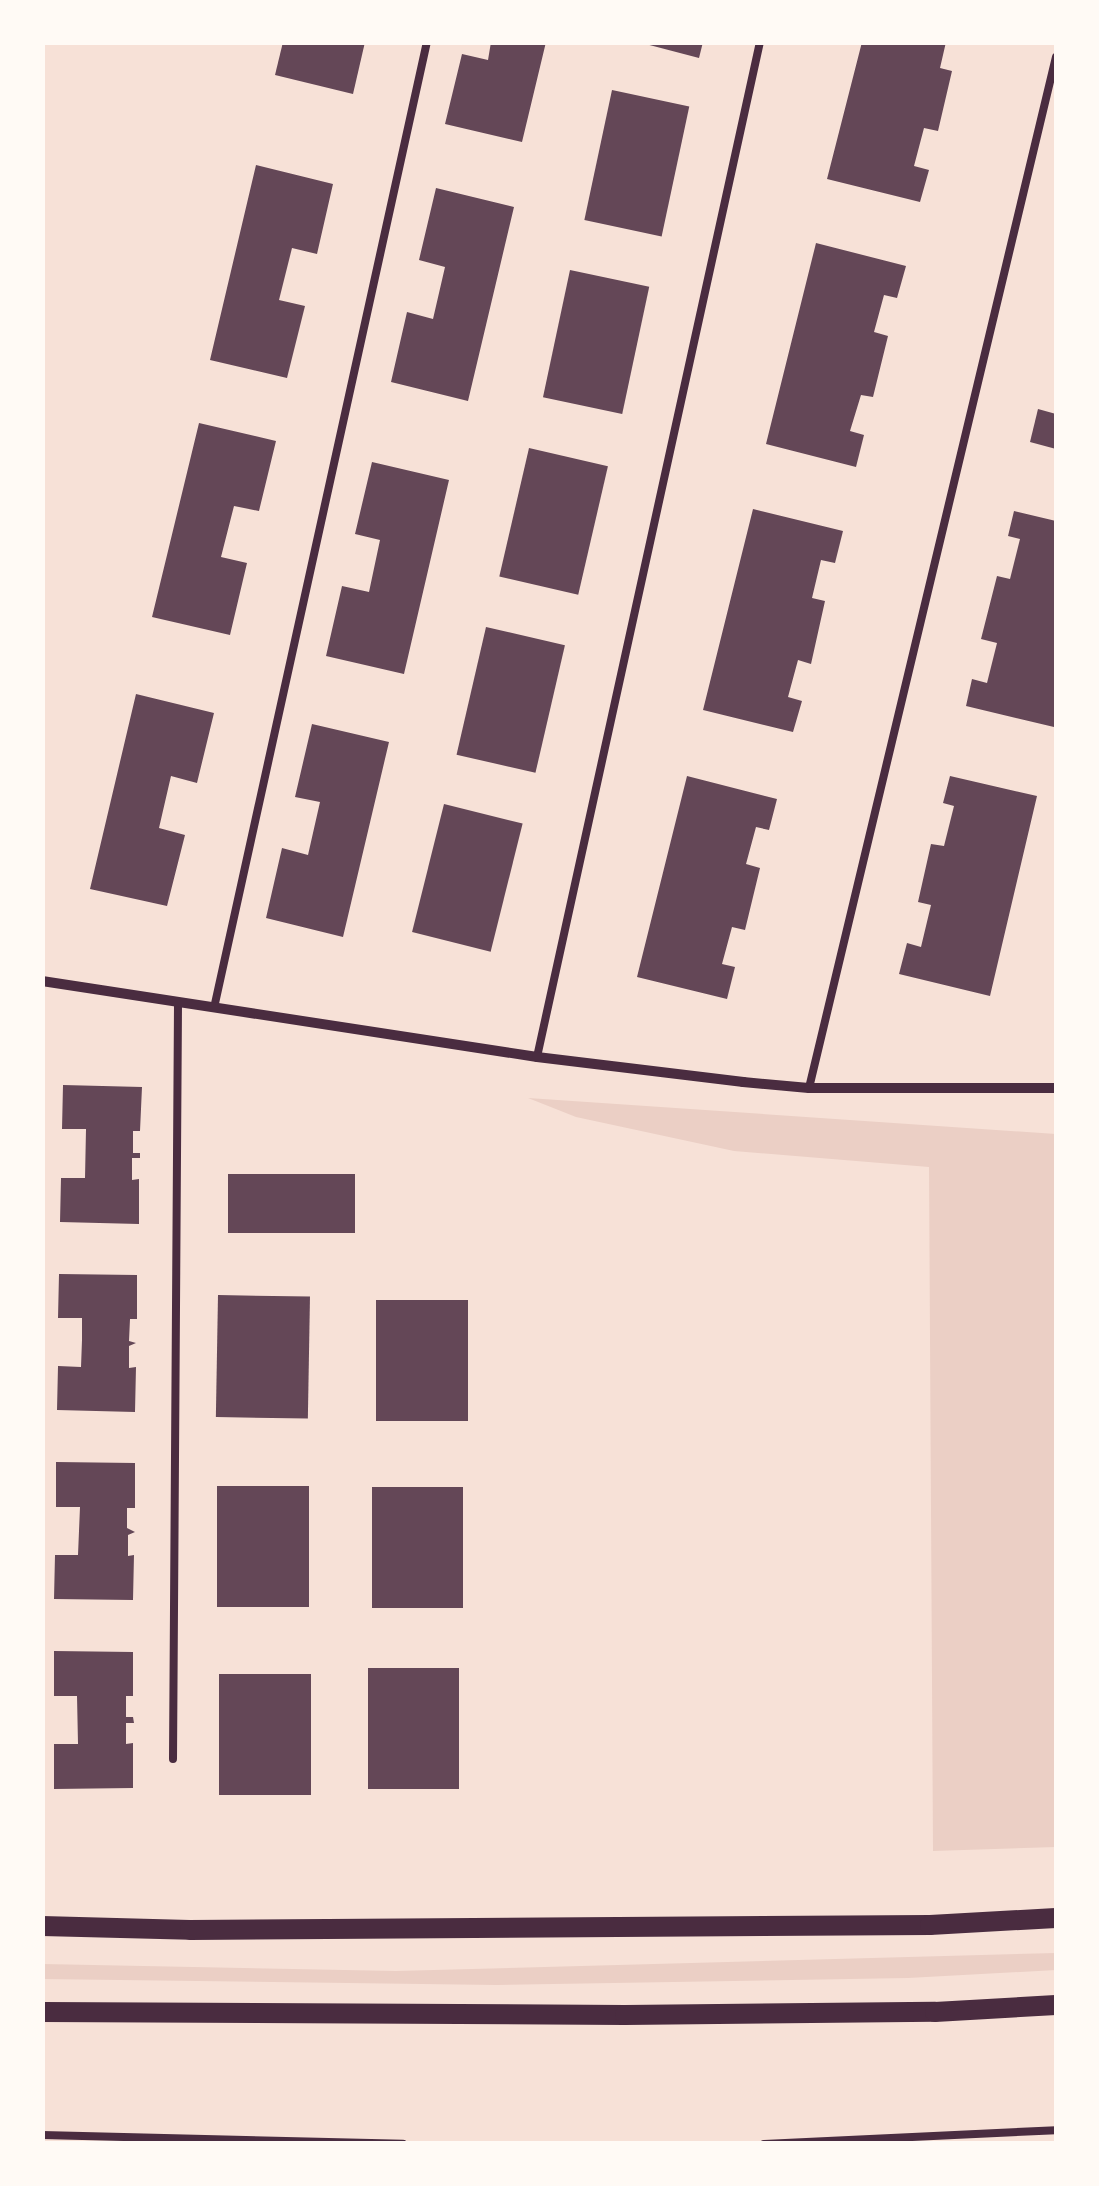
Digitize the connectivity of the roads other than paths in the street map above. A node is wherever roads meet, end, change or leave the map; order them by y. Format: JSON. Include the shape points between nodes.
{"nodes":[{"id":1,"x":427,"y":42,"type":"edge"},
{"id":2,"x":760,"y":42,"type":"edge"},
{"id":3,"x":1056,"y":56,"type":"edge"},
{"id":4,"x":42,"y":981,"type":"edge"},
{"id":5,"x":178,"y":1002,"type":"junction"},
{"id":6,"x":214,"y":1008,"type":"junction"},
{"id":7,"x":536,"y":1057,"type":"junction"},
{"id":8,"x":809,"y":1088,"type":"junction"},
{"id":9,"x":1056,"y":1088,"type":"edge"},
{"id":10,"x":173,"y":1759,"type":"dead end"},
{"id":11,"x":1056,"y":1918,"type":"edge"},
{"id":12,"x":42,"y":1926,"type":"edge"},
{"id":13,"x":1056,"y":2005,"type":"edge"},
{"id":14,"x":42,"y":2012,"type":"edge"},
{"id":15,"x":1056,"y":2130,"type":"edge"},
{"id":16,"x":42,"y":2135,"type":"edge"},
{"id":17,"x":403,"y":2144,"type":"edge"},
{"id":18,"x":764,"y":2144,"type":"edge"}],
"edges":[{"from":1,"to":6,"type":"lane"},
{"from":2,"to":7,"type":"lane"},
{"from":3,"to":8,"type":"lane"},
{"from":4,"to":5,"type":"street"},
{"from":5,"to":6,"type":"street"},
{"from":5,"to":10,"type":"lane"},
{"from":6,"to":7,"type":"street"},
{"from":7,"to":8,"type":"street"},
{"from":8,"to":9,"type":"street"},
{"from":11,"to":12,"type":"main road","via":[[930,1926]]},
{"from":13,"to":14,"type":"main road","via":[[664,2015]]},
{"from":15,"to":18,"type":"lane"},
{"from":16,"to":17,"type":"lane"}]}
